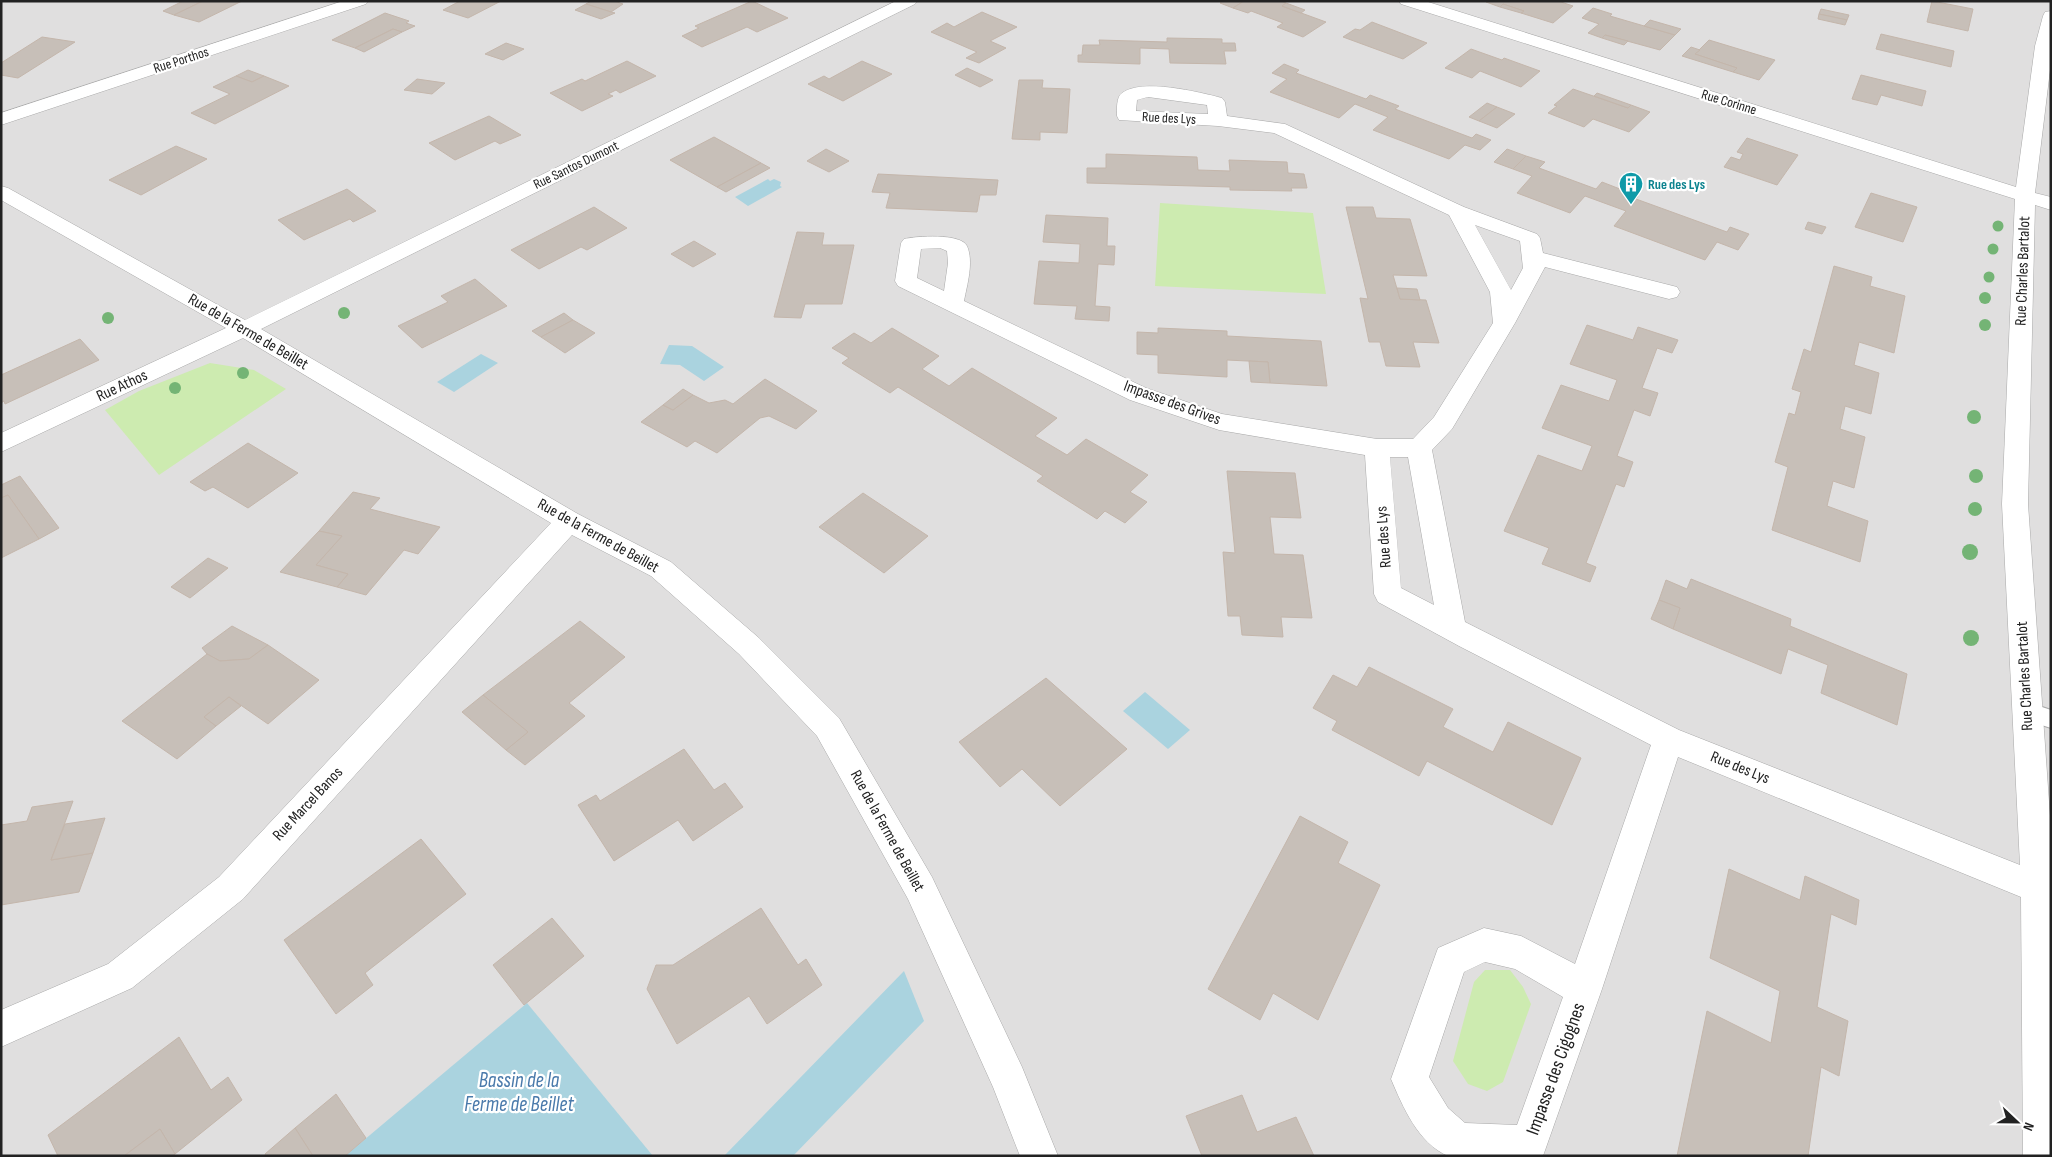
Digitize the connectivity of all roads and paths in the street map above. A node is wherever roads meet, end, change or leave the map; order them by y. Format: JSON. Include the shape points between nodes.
{"nodes":[{"id":1,"x":360,"y":1,"type":"edge"},
{"id":2,"x":909,"y":1,"type":"edge"},
{"id":3,"x":1407,"y":1,"type":"edge"},
{"id":4,"x":2051,"y":16,"type":"edge"},
{"id":5,"x":1,"y":119,"type":"edge"},
{"id":6,"x":1218,"y":120,"type":"dead end"},
{"id":7,"x":1,"y":192,"type":"edge"},
{"id":8,"x":2038,"y":200,"type":"edge"},
{"id":9,"x":1457,"y":211,"type":"junction"},
{"id":10,"x":1532,"y":257,"type":"junction"},
{"id":11,"x":1669,"y":292,"type":"dead end"},
{"id":12,"x":953,"y":303,"type":"dead end"},
{"id":13,"x":1504,"y":323,"type":"junction"},
{"id":14,"x":244,"y":329,"type":"junction"},
{"id":15,"x":1,"y":443,"type":"edge"},
{"id":16,"x":1377,"y":448,"type":"junction"},
{"id":17,"x":1419,"y":448,"type":"junction"},
{"id":18,"x":569,"y":521,"type":"junction"},
{"id":19,"x":1452,"y":629,"type":"junction"},
{"id":20,"x":2039,"y":715,"type":"edge"},
{"id":21,"x":1668,"y":739,"type":"junction"},
{"id":22,"x":2038,"y":888,"type":"junction"},
{"id":23,"x":1584,"y":989,"type":"junction"},
{"id":24,"x":1,"y":1029,"type":"edge"},
{"id":25,"x":1039,"y":1156,"type":"edge"},
{"id":26,"x":2042,"y":1156,"type":"edge"}],
"edges":[{"from":1,"to":5,"type":"street","name":"Rue Porthos"},
{"from":2,"to":14,"type":"street","name":"Rue Santos Dumont"},
{"from":3,"to":8,"type":"street","name":"Rue Corinne"},
{"from":4,"to":8,"type":"street","name":"Rue Charles Bartalot","via":[[2044,46]]},
{"from":6,"to":9,"type":"street","name":"Rue des Lys","via":[[1278,128]]},
{"from":7,"to":14,"type":"street","name":"Rue de la Ferme de Beillet"},
{"from":8,"to":20,"type":"street","name":"Rue Charles Bartalot","via":[[2015,504]]},
{"from":9,"to":10,"type":"street","name":"Rue des Lys","via":[[1530,238]]},
{"from":9,"to":13,"type":"street","via":[[1501,292]]},
{"from":10,"to":11,"type":"street"},
{"from":10,"to":13,"type":"street","via":[[1534,268]]},
{"from":12,"to":16,"type":"street","name":"Impasse des Grives","via":[[1138,394],[1218,422]]},
{"from":13,"to":17,"type":"street","via":[[1443,423]]},
{"from":14,"to":15,"type":"street","name":"Rue Athos"},
{"from":14,"to":18,"type":"street","name":"Rue de la Ferme de Beillet"},
{"from":16,"to":17,"type":"street"},
{"from":16,"to":19,"type":"street","name":"Rue des Lys","via":[[1388,594]]},
{"from":17,"to":19,"type":"street"},
{"from":18,"to":24,"type":"street","name":"Rue Marcel Banos","via":[[231,888],[120,976]]},
{"from":18,"to":25,"type":"street","name":"Rue de la Ferme de Beillet","via":[[661,569],[748,646],[828,727],[920,888],[1009,1080]]},
{"from":19,"to":21,"type":"street","name":"Rue des Lys"},
{"from":20,"to":22,"type":"street","name":"Rue Charles Bartalot"},
{"from":21,"to":22,"type":"street","name":"Rue des Lys"},
{"from":21,"to":23,"type":"street","name":"Impasse des Cigognes"},
{"from":22,"to":26,"type":"street","name":"Rue Charles Bartalot"},
{"from":23,"to":23,"type":"street","name":"Impasse des Cigognes","via":[[1520,953],[1484,945],[1450,960],[1410,1079],[1433,1121],[1456,1141],[1529,1144]]}]}
